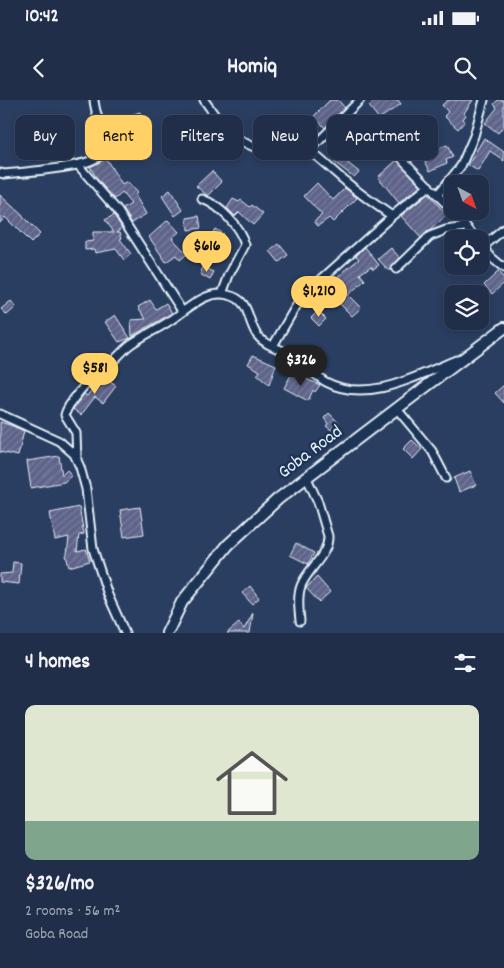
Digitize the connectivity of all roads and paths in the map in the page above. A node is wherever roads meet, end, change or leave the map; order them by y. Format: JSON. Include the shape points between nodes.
{"nodes":[{"id":1,"x":94,"y":100,"type":"edge"},
{"id":2,"x":204,"y":100,"type":"edge"},
{"id":3,"x":360,"y":100,"type":"edge"},
{"id":4,"x":484,"y":100,"type":"edge"},
{"id":5,"x":317,"y":143,"type":"edge"},
{"id":6,"x":253,"y":146,"type":"edge"},
{"id":7,"x":317,"y":158,"type":"edge"},
{"id":8,"x":403,"y":160,"type":"dead end"},
{"id":9,"x":78,"y":165,"type":"junction"},
{"id":10,"x":0,"y":173,"type":"edge"},
{"id":11,"x":429,"y":186,"type":"junction"},
{"id":12,"x":438,"y":194,"type":"junction"},
{"id":13,"x":202,"y":199,"type":"dead end"},
{"id":14,"x":444,"y":201,"type":"edge"},
{"id":15,"x":392,"y":216,"type":"junction"},
{"id":16,"x":461,"y":220,"type":"edge"},
{"id":17,"x":466,"y":226,"type":"junction"},
{"id":18,"x":504,"y":229,"type":"edge"},
{"id":19,"x":469,"y":230,"type":"edge"},
{"id":20,"x":489,"y":240,"type":"edge"},
{"id":21,"x":489,"y":255,"type":"edge"},
{"id":22,"x":504,"y":268,"type":"edge"},
{"id":23,"x":396,"y":269,"type":"dead end"},
{"id":24,"x":222,"y":294,"type":"junction"},
{"id":25,"x":182,"y":311,"type":"junction"},
{"id":26,"x":503,"y":333,"type":"edge"},
{"id":27,"x":273,"y":346,"type":"junction"},
{"id":28,"x":463,"y":358,"type":"junction"},
{"id":29,"x":397,"y":408,"type":"junction"},
{"id":30,"x":0,"y":414,"type":"edge"},
{"id":31,"x":77,"y":460,"type":"junction"},
{"id":32,"x":307,"y":478,"type":"junction"},
{"id":33,"x":446,"y":478,"type":"dead end"},
{"id":34,"x":300,"y":621,"type":"dead end"},
{"id":35,"x":125,"y":633,"type":"edge"},
{"id":36,"x":167,"y":633,"type":"edge"}],
"edges":[{"from":1,"to":9,"type":"street","via":[[103,148],[92,160]]},
{"from":2,"to":6,"type":"street","via":[[228,133]]},
{"from":3,"to":5,"type":"street"},
{"from":4,"to":12,"type":"street","via":[[461,166]]},
{"from":7,"to":15,"type":"street"},
{"from":8,"to":11,"type":"street"},
{"from":9,"to":10,"type":"street"},
{"from":9,"to":25,"type":"street","via":[[117,210]]},
{"from":11,"to":12,"type":"street"},
{"from":11,"to":15,"type":"street"},
{"from":12,"to":14,"type":"street"},
{"from":13,"to":24,"type":"street","via":[[212,203],[224,215],[246,245]]},
{"from":15,"to":27,"type":"street","via":[[307,292]]},
{"from":16,"to":17,"type":"street"},
{"from":17,"to":19,"type":"street"},
{"from":17,"to":23,"type":"street","via":[[430,236]]},
{"from":18,"to":20,"type":"street"},
{"from":21,"to":22,"type":"street"},
{"from":24,"to":25,"type":"street","via":[[207,297]]},
{"from":24,"to":27,"type":"street","via":[[240,300],[258,335]]},
{"from":25,"to":31,"type":"street","via":[[128,346],[93,377],[67,409],[66,417],[76,434]]},
{"from":26,"to":28,"type":"main road","name":"Goba Road"},
{"from":27,"to":28,"type":"street","via":[[296,358],[326,382],[359,390],[389,385]]},
{"from":28,"to":29,"type":"main road","name":"Goba Road"},
{"from":29,"to":32,"type":"main road","name":"Goba Road"},
{"from":29,"to":33,"type":"street","via":[[432,451]]},
{"from":30,"to":31,"type":"street","via":[[59,442]]},
{"from":31,"to":35,"type":"street","via":[[86,489],[93,549]]},
{"from":32,"to":34,"type":"street","via":[[318,502],[328,541],[326,550],[301,586]]},
{"from":32,"to":36,"type":"main road","name":"Goba Road","via":[[278,499],[228,545],[182,602]]}]}
